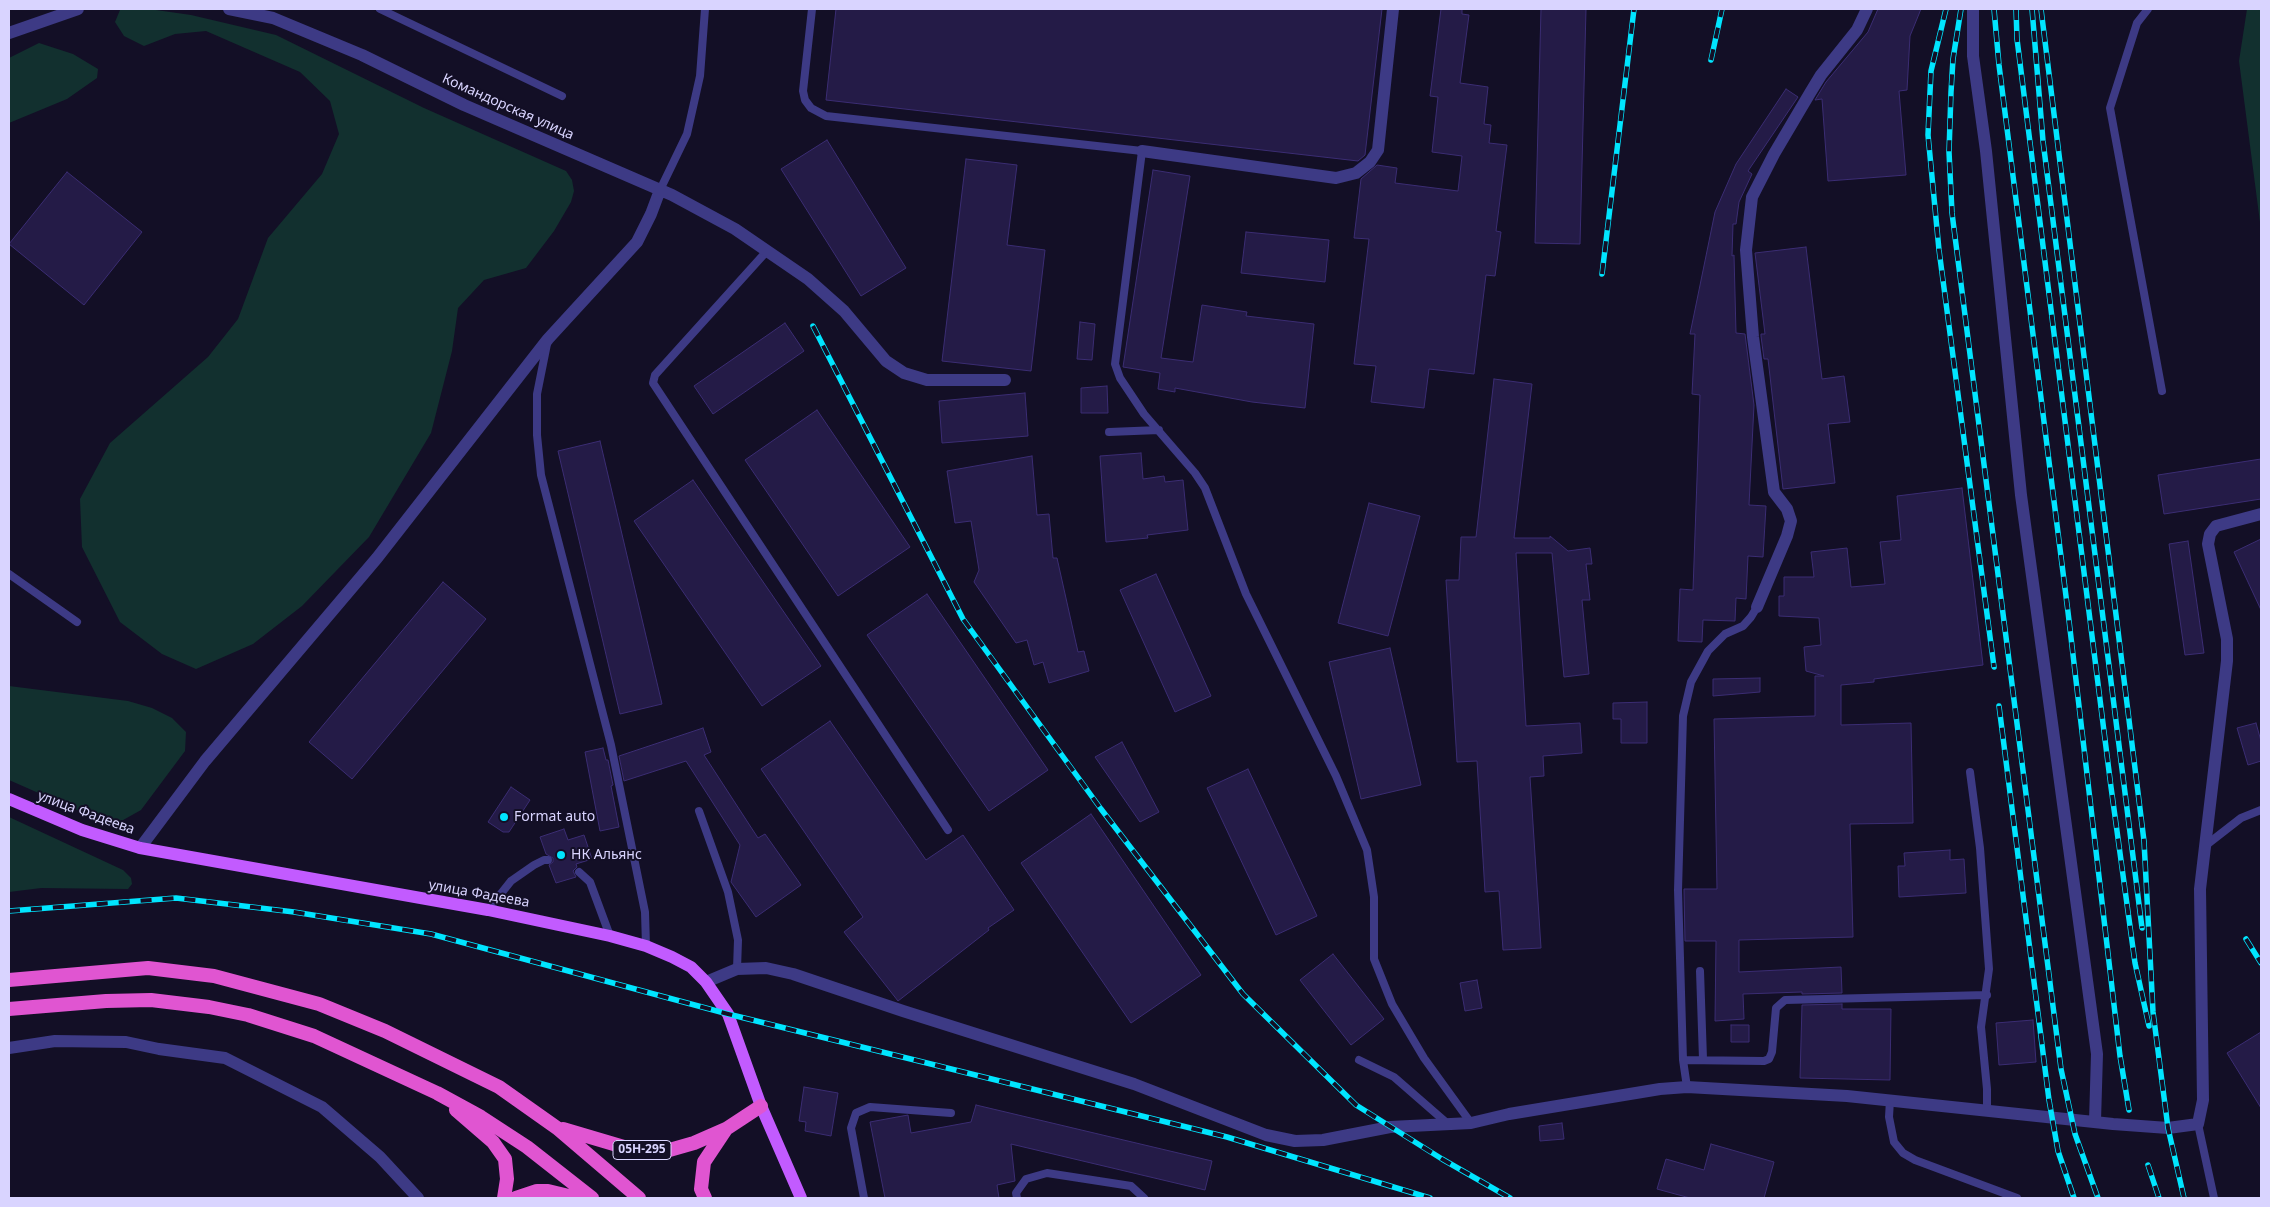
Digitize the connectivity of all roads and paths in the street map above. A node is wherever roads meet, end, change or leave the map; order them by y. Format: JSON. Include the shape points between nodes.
{"nodes":[{"id":1,"x":78,"y":9,"type":"edge"},
{"id":2,"x":228,"y":9,"type":"edge"},
{"id":3,"x":380,"y":9,"type":"edge"},
{"id":4,"x":706,"y":9,"type":"edge"},
{"id":5,"x":812,"y":9,"type":"edge"},
{"id":6,"x":1393,"y":9,"type":"edge"},
{"id":7,"x":1867,"y":9,"type":"edge"},
{"id":8,"x":1973,"y":9,"type":"edge"},
{"id":9,"x":2148,"y":9,"type":"edge"},
{"id":10,"x":9,"y":33,"type":"edge"},
{"id":11,"x":562,"y":96,"type":"dead end"},
{"id":12,"x":1142,"y":151,"type":"junction"},
{"id":13,"x":660,"y":190,"type":"junction"},
{"id":14,"x":766,"y":252,"type":"junction"},
{"id":15,"x":548,"y":339,"type":"junction"},
{"id":16,"x":1005,"y":380,"type":"dead end"},
{"id":17,"x":2162,"y":391,"type":"dead end"},
{"id":18,"x":1159,"y":430,"type":"junction"},
{"id":19,"x":1109,"y":432,"type":"dead end"},
{"id":20,"x":2261,"y":514,"type":"edge"},
{"id":21,"x":9,"y":574,"type":"edge"},
{"id":22,"x":1757,"y":607,"type":"joint"},
{"id":23,"x":77,"y":622,"type":"dead end"},
{"id":24,"x":1970,"y":772,"type":"dead end"},
{"id":25,"x":9,"y":799,"type":"edge"},
{"id":26,"x":2261,"y":810,"type":"edge"},
{"id":27,"x":699,"y":811,"type":"dead end"},
{"id":28,"x":948,"y":830,"type":"dead end"},
{"id":29,"x":2205,"y":846,"type":"junction"},
{"id":30,"x":140,"y":848,"type":"junction"},
{"id":31,"x":548,"y":860,"type":"dead end"},
{"id":32,"x":578,"y":872,"type":"dead end"},
{"id":33,"x":488,"y":910,"type":"junction"},
{"id":34,"x":610,"y":936,"type":"junction"},
{"id":35,"x":646,"y":946,"type":"junction"},
{"id":36,"x":737,"y":969,"type":"junction"},
{"id":37,"x":1700,"y":971,"type":"dead end"},
{"id":38,"x":9,"y":980,"type":"edge"},
{"id":39,"x":706,"y":982,"type":"junction"},
{"id":40,"x":1987,"y":995,"type":"junction"},
{"id":41,"x":9,"y":1009,"type":"edge"},
{"id":42,"x":9,"y":1048,"type":"edge"},
{"id":43,"x":1703,"y":1059,"type":"junction"},
{"id":44,"x":1359,"y":1060,"type":"dead end"},
{"id":45,"x":1682,"y":1060,"type":"junction"},
{"id":46,"x":1687,"y":1086,"type":"junction"},
{"id":47,"x":437,"y":1093,"type":"junction"},
{"id":48,"x":1890,"y":1100,"type":"junction"},
{"id":49,"x":760,"y":1106,"type":"junction"},
{"id":50,"x":1987,"y":1110,"type":"junction"},
{"id":51,"x":952,"y":1113,"type":"dead end"},
{"id":52,"x":2095,"y":1121,"type":"junction"},
{"id":53,"x":1470,"y":1123,"type":"junction"},
{"id":54,"x":1448,"y":1124,"type":"junction"},
{"id":55,"x":2198,"y":1124,"type":"junction"},
{"id":56,"x":557,"y":1128,"type":"junction"},
{"id":57,"x":726,"y":1129,"type":"junction"},
{"id":58,"x":418,"y":1198,"type":"edge"},
{"id":59,"x":504,"y":1198,"type":"edge"},
{"id":60,"x":516,"y":1198,"type":"edge"},
{"id":61,"x":577,"y":1198,"type":"edge"},
{"id":62,"x":592,"y":1198,"type":"edge"},
{"id":63,"x":639,"y":1198,"type":"edge"},
{"id":64,"x":705,"y":1198,"type":"edge"},
{"id":65,"x":801,"y":1198,"type":"edge"},
{"id":66,"x":864,"y":1198,"type":"edge"},
{"id":67,"x":1017,"y":1198,"type":"edge"},
{"id":68,"x":1144,"y":1198,"type":"edge"},
{"id":69,"x":2016,"y":1198,"type":"edge"},
{"id":70,"x":2214,"y":1198,"type":"edge"}],
"edges":[{"from":1,"to":10,"type":"street"},
{"from":2,"to":13,"type":"street","name":"Командорская улица","via":[[273,18],[362,55],[464,105]]},
{"from":3,"to":11,"type":"lane"},
{"from":4,"to":13,"type":"lane","via":[[700,76],[687,134]]},
{"from":5,"to":12,"type":"lane","via":[[803,91],[811,108],[826,116]]},
{"from":6,"to":12,"type":"street","via":[[1378,150],[1370,162],[1356,173],[1336,178]]},
{"from":7,"to":22,"type":"street","via":[[1857,30],[1818,81],[1752,197],[1746,250],[1753,337],[1774,492],[1791,520]]},
{"from":8,"to":52,"type":"street","via":[[1973,56],[1986,151],[2021,495],[2097,1054]]},
{"from":9,"to":17,"type":"lane","via":[[2137,23],[2110,108]]},
{"from":12,"to":18,"type":"lane","via":[[1115,364],[1120,378]]},
{"from":13,"to":14,"type":"street","name":"Командорская улица","via":[[736,229]]},
{"from":13,"to":15,"type":"street","via":[[637,242]]},
{"from":14,"to":16,"type":"street","name":"Командорская улица","via":[[808,280],[844,311],[886,361],[904,373],[927,380]]},
{"from":14,"to":28,"type":"lane","via":[[655,375],[653,383]]},
{"from":15,"to":30,"type":"street","via":[[377,558],[205,761]]},
{"from":15,"to":35,"type":"lane","via":[[537,394],[541,475],[612,745],[645,912]]},
{"from":18,"to":19,"type":"lane"},
{"from":18,"to":53,"type":"lane","via":[[1205,488],[1246,594],[1336,776],[1367,850],[1374,897],[1374,959],[1392,1004],[1424,1058]]},
{"from":20,"to":29,"type":"street","via":[[2216,526],[2208,544],[2227,640],[2227,661]]},
{"from":21,"to":23,"type":"lane"},
{"from":22,"to":45,"type":"lane","via":[[1743,626],[1725,634],[1708,651],[1691,682],[1683,716],[1678,890]]},
{"from":24,"to":40,"type":"lane","via":[[1980,848],[1989,969]]},
{"from":25,"to":30,"type":"main road","name":"улица Фадеева","via":[[82,830]]},
{"from":26,"to":29,"type":"lane","via":[[2241,818]]},
{"from":27,"to":36,"type":"lane","via":[[728,892],[738,940]]},
{"from":29,"to":55,"type":"street","via":[[2200,889],[2203,1100]]},
{"from":30,"to":33,"type":"main road","name":"улица Фадеева"},
{"from":31,"to":33,"type":"lane","via":[[534,865],[511,881]]},
{"from":32,"to":34,"type":"lane","via":[[590,882]]},
{"from":33,"to":34,"type":"main road","name":"улица Фадеева"},
{"from":34,"to":35,"type":"main road","name":"улица Фадеева"},
{"from":35,"to":39,"type":"main road","name":"улица Фадеева","via":[[691,968]]},
{"from":36,"to":39,"type":"street"},
{"from":36,"to":54,"type":"street","via":[[766,968],[793,974],[1134,1084],[1266,1135],[1295,1141],[1323,1140],[1390,1127]]},
{"from":37,"to":43,"type":"lane"},
{"from":38,"to":56,"type":"highway","via":[[148,968],[214,976],[319,1004],[385,1031],[499,1087]]},
{"from":39,"to":49,"type":"main road","name":"улица Фадеева","via":[[728,1014]]},
{"from":40,"to":43,"type":"lane","via":[[1784,1000],[1776,1008],[1769,1059]]},
{"from":40,"to":50,"type":"lane","via":[[1981,1027]]},
{"from":41,"to":47,"type":"highway","via":[[151,1000],[209,1007],[248,1015],[314,1036]]},
{"from":42,"to":58,"type":"street","via":[[55,1042],[126,1042],[225,1058],[322,1107],[380,1157]]},
{"from":43,"to":45,"type":"lane"},
{"from":44,"to":54,"type":"lane","via":[[1394,1077]]},
{"from":45,"to":46,"type":"lane"},
{"from":46,"to":48,"type":"street"},
{"from":46,"to":53,"type":"street"},
{"from":47,"to":59,"type":"highway","via":[[493,1142],[505,1159],[508,1179]]},
{"from":47,"to":62,"type":"highway","via":[[481,1116],[527,1147]]},
{"from":48,"to":50,"type":"street"},
{"from":48,"to":69,"type":"lane","via":[[1888,1117],[1894,1142],[1903,1152],[1915,1160]]},
{"from":49,"to":57,"type":"highway","number":"05Н-295"},
{"from":49,"to":65,"type":"main road","name":"улица Фадеева"},
{"from":50,"to":52,"type":"street"},
{"from":51,"to":66,"type":"lane","via":[[870,1107],[856,1114],[850,1128]]},
{"from":52,"to":55,"type":"street","via":[[2168,1128]]},
{"from":53,"to":54,"type":"street"},
{"from":55,"to":70,"type":"lane"},
{"from":56,"to":57,"type":"highway","number":"05Н-295","via":[[634,1150],[666,1151]]},
{"from":56,"to":63,"type":"highway"},
{"from":57,"to":64,"type":"highway","number":"05Н-295","via":[[704,1162],[701,1189]]},
{"from":60,"to":61,"type":"highway","via":[[537,1191]]},
{"from":67,"to":68,"type":"lane","via":[[1016,1193],[1026,1179],[1046,1173],[1131,1186]]}]}
